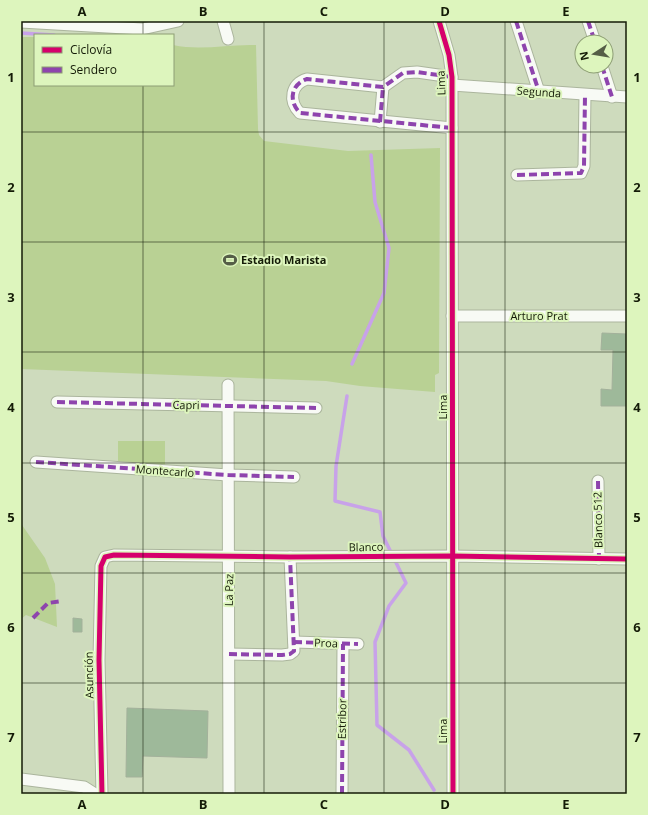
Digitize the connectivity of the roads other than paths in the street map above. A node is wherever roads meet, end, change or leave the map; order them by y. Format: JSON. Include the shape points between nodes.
{"nodes":[{"id":1,"x":178,"y":21,"type":"edge"},
{"id":2,"x":223,"y":21,"type":"edge"},
{"id":3,"x":439,"y":21,"type":"edge"},
{"id":4,"x":516,"y":21,"type":"edge"},
{"id":5,"x":588,"y":21,"type":"edge"},
{"id":6,"x":21,"y":22,"type":"edge"},
{"id":7,"x":592,"y":34,"type":"edge"},
{"id":8,"x":228,"y":39,"type":"dead end"},
{"id":9,"x":605,"y":74,"type":"edge"},
{"id":10,"x":452,"y":81,"type":"junction"},
{"id":11,"x":383,"y":87,"type":"junction"},
{"id":12,"x":540,"y":92,"type":"junction"},
{"id":13,"x":586,"y":95,"type":"junction"},
{"id":14,"x":612,"y":96,"type":"junction"},
{"id":15,"x":627,"y":98,"type":"edge"},
{"id":16,"x":380,"y":122,"type":"junction"},
{"id":17,"x":452,"y":128,"type":"junction"},
{"id":18,"x":517,"y":175,"type":"dead end"},
{"id":19,"x":452,"y":316,"type":"junction"},
{"id":20,"x":627,"y":316,"type":"edge"},
{"id":21,"x":228,"y":385,"type":"dead end"},
{"id":22,"x":57,"y":402,"type":"dead end"},
{"id":23,"x":229,"y":406,"type":"junction"},
{"id":24,"x":316,"y":408,"type":"dead end"},
{"id":25,"x":36,"y":462,"type":"dead end"},
{"id":26,"x":228,"y":476,"type":"junction"},
{"id":27,"x":294,"y":477,"type":"dead end"},
{"id":28,"x":598,"y":481,"type":"dead end"},
{"id":29,"x":229,"y":556,"type":"junction"},
{"id":30,"x":452,"y":556,"type":"junction"},
{"id":31,"x":105,"y":557,"type":"joint"},
{"id":32,"x":290,"y":557,"type":"junction"},
{"id":33,"x":599,"y":559,"type":"junction"},
{"id":34,"x":627,"y":559,"type":"edge"},
{"id":35,"x":294,"y":642,"type":"junction"},
{"id":36,"x":343,"y":644,"type":"junction"},
{"id":37,"x":358,"y":644,"type":"dead end"},
{"id":38,"x":229,"y":654,"type":"junction"},
{"id":39,"x":21,"y":779,"type":"edge"},
{"id":40,"x":96,"y":794,"type":"edge"},
{"id":41,"x":102,"y":794,"type":"edge"},
{"id":42,"x":229,"y":794,"type":"edge"},
{"id":43,"x":342,"y":794,"type":"edge"},
{"id":44,"x":453,"y":794,"type":"edge"}],
"edges":[{"from":1,"to":6,"type":"street","via":[[142,29]]},
{"from":2,"to":8,"type":"street"},
{"from":3,"to":10,"type":"street","name":"Lima","via":[[449,55]]},
{"from":4,"to":12,"type":"street"},
{"from":5,"to":7,"type":"street"},
{"from":9,"to":14,"type":"street"},
{"from":10,"to":11,"type":"street","name":"Segunda","via":[[417,72],[403,73]]},
{"from":10,"to":12,"type":"street","name":"Segunda"},
{"from":10,"to":17,"type":"street","name":"Lima"},
{"from":11,"to":16,"type":"street"},
{"from":11,"to":16,"type":"street","via":[[307,79],[295,86],[292,102],[300,113]]},
{"from":12,"to":13,"type":"street","name":"Segunda"},
{"from":13,"to":14,"type":"street","name":"Segunda"},
{"from":13,"to":18,"type":"street","via":[[584,166],[581,173]]},
{"from":14,"to":15,"type":"street","name":"Segunda"},
{"from":16,"to":17,"type":"street"},
{"from":17,"to":19,"type":"street","name":"Lima"},
{"from":19,"to":20,"type":"street","name":"Arturo Prat"},
{"from":19,"to":30,"type":"street","name":"Lima"},
{"from":21,"to":23,"type":"street","name":"La Paz"},
{"from":22,"to":23,"type":"street","name":"Capri"},
{"from":23,"to":24,"type":"street","name":"Capri"},
{"from":23,"to":26,"type":"street","name":"La Paz"},
{"from":25,"to":26,"type":"street","name":"Montecarlo"},
{"from":26,"to":27,"type":"street","name":"Montecarlo"},
{"from":26,"to":29,"type":"street","name":"La Paz"},
{"from":28,"to":33,"type":"street","name":"Blanco 512"},
{"from":29,"to":31,"type":"street","name":"Blanco"},
{"from":29,"to":32,"type":"street","name":"Blanco"},
{"from":29,"to":38,"type":"street","name":"La Paz"},
{"from":30,"to":32,"type":"street","name":"Blanco"},
{"from":30,"to":33,"type":"street","name":"Blanco"},
{"from":30,"to":44,"type":"street","name":"Lima"},
{"from":31,"to":41,"type":"street","name":"Asunción","via":[[101,566],[99,660]]},
{"from":32,"to":35,"type":"street"},
{"from":33,"to":34,"type":"street","name":"Blanco"},
{"from":35,"to":36,"type":"street","name":"Proa"},
{"from":35,"to":38,"type":"street","via":[[294,651],[290,654]]},
{"from":36,"to":37,"type":"street","name":"Proa"},
{"from":36,"to":43,"type":"street","name":"Estribor"},
{"from":38,"to":42,"type":"street","name":"La Paz"},
{"from":39,"to":40,"type":"street","via":[[84,787]]}]}
